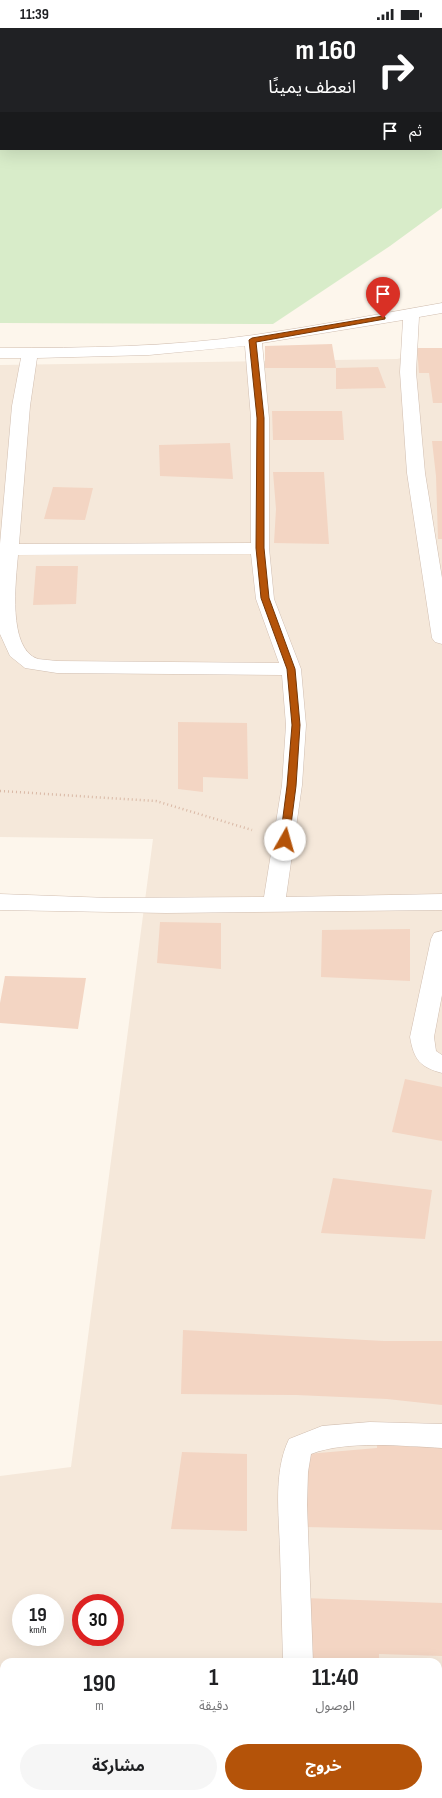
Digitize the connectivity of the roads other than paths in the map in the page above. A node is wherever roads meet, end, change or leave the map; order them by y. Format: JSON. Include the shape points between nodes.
{"nodes":[{"id":1,"x":442,"y":308,"type":"edge"},
{"id":2,"x":411,"y":313,"type":"junction"},
{"id":3,"x":252,"y":340,"type":"junction"},
{"id":4,"x":0,"y":353,"type":"edge"},
{"id":5,"x":30,"y":353,"type":"junction"},
{"id":6,"x":260,"y":548,"type":"junction"},
{"id":7,"x":4,"y":550,"type":"edge"},
{"id":8,"x":442,"y":638,"type":"edge"},
{"id":9,"x":291,"y":669,"type":"junction"},
{"id":10,"x":0,"y":902,"type":"edge"},
{"id":11,"x":442,"y":902,"type":"edge"},
{"id":12,"x":274,"y":904,"type":"junction"},
{"id":13,"x":442,"y":939,"type":"edge"},
{"id":14,"x":442,"y":1064,"type":"edge"},
{"id":15,"x":442,"y":1436,"type":"edge"},
{"id":16,"x":298,"y":1658,"type":"edge"}],
"edges":[{"from":1,"to":2,"type":"street"},
{"from":2,"to":3,"type":"street"},
{"from":2,"to":8,"type":"street","via":[[408,372],[416,474]]},
{"from":3,"to":5,"type":"street","via":[[149,350]]},
{"from":3,"to":6,"type":"street","via":[[260,418]]},
{"from":4,"to":5,"type":"street"},
{"from":5,"to":7,"type":"street"},
{"from":6,"to":7,"type":"street"},
{"from":6,"to":9,"type":"street","via":[[265,598]]},
{"from":7,"to":9,"type":"street","via":[[8,630],[17,652],[32,664],[106,668]]},
{"from":9,"to":12,"type":"street","via":[[296,725],[292,786]]},
{"from":10,"to":12,"type":"street","via":[[46,905]]},
{"from":11,"to":12,"type":"street"},
{"from":13,"to":14,"type":"street","via":[[422,1037],[424,1052],[434,1063]]},
{"from":15,"to":16,"type":"street","via":[[370,1434],[322,1438],[299,1447],[294,1472],[293,1505]]}]}
